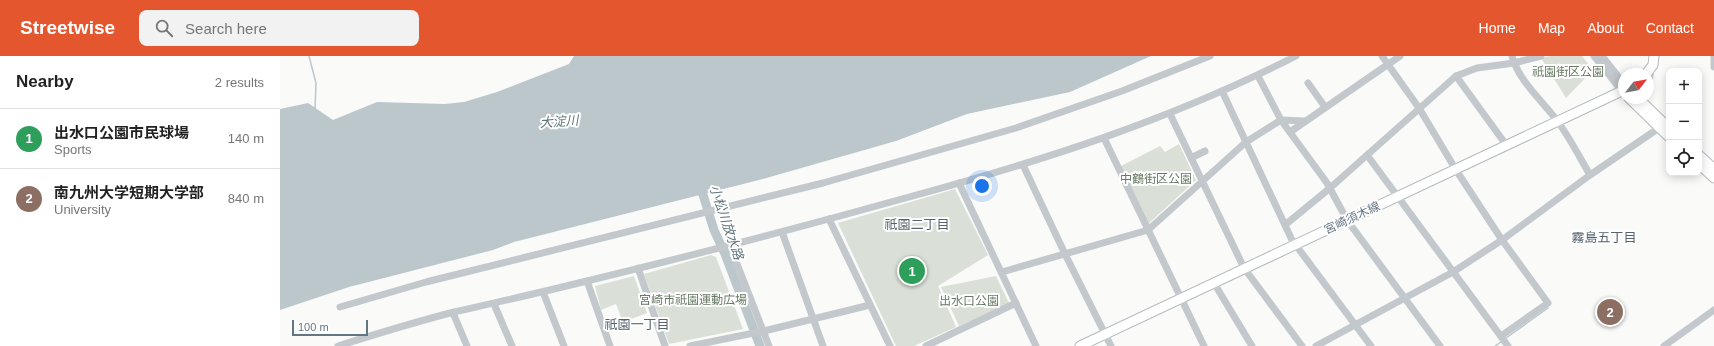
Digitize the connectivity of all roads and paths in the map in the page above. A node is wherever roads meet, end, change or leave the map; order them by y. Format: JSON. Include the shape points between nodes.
{"nodes":[{"id":1,"x":1210,"y":56,"type":"edge"},
{"id":2,"x":1296,"y":56,"type":"edge"},
{"id":3,"x":1382,"y":56,"type":"edge"},
{"id":4,"x":1400,"y":56,"type":"edge"},
{"id":5,"x":1541,"y":56,"type":"edge"},
{"id":6,"x":1594,"y":56,"type":"edge"},
{"id":7,"x":1602,"y":56,"type":"edge"},
{"id":8,"x":1714,"y":56,"type":"edge"},
{"id":9,"x":1513,"y":59,"type":"edge"},
{"id":10,"x":1388,"y":65,"type":"junction"},
{"id":11,"x":1714,"y":67,"type":"edge"},
{"id":12,"x":1258,"y":76,"type":"junction"},
{"id":13,"x":1456,"y":76,"type":"junction"},
{"id":14,"x":1618,"y":80,"type":"edge"},
{"id":15,"x":1308,"y":83,"type":"dead end"},
{"id":16,"x":1618,"y":83,"type":"edge"},
{"id":17,"x":1222,"y":91,"type":"junction"},
{"id":18,"x":1618,"y":94,"type":"edge"},
{"id":19,"x":1637,"y":104,"type":"edge"},
{"id":20,"x":1644,"y":104,"type":"edge"},
{"id":21,"x":1648,"y":104,"type":"edge"},
{"id":22,"x":1325,"y":107,"type":"junction"},
{"id":23,"x":1418,"y":108,"type":"junction"},
{"id":24,"x":1649,"y":109,"type":"junction"},
{"id":25,"x":1170,"y":114,"type":"junction"},
{"id":26,"x":1281,"y":120,"type":"junction"},
{"id":27,"x":1304,"y":121,"type":"junction"},
{"id":28,"x":1558,"y":122,"type":"junction"},
{"id":29,"x":1666,"y":125,"type":"edge"},
{"id":30,"x":1659,"y":128,"type":"junction"},
{"id":31,"x":1290,"y":132,"type":"junction"},
{"id":32,"x":1666,"y":134,"type":"edge"},
{"id":33,"x":1104,"y":138,"type":"junction"},
{"id":34,"x":1246,"y":142,"type":"junction"},
{"id":35,"x":1507,"y":146,"type":"junction"},
{"id":36,"x":1205,"y":152,"type":"dead end"},
{"id":37,"x":1367,"y":155,"type":"junction"},
{"id":38,"x":1191,"y":158,"type":"junction"},
{"id":39,"x":1702,"y":158,"type":"edge"},
{"id":40,"x":1023,"y":165,"type":"junction"},
{"id":41,"x":1702,"y":167,"type":"edge"},
{"id":42,"x":1714,"y":169,"type":"edge"},
{"id":43,"x":1456,"y":170,"type":"junction"},
{"id":44,"x":1590,"y":175,"type":"junction"},
{"id":45,"x":1714,"y":178,"type":"edge"},
{"id":46,"x":1202,"y":181,"type":"junction"},
{"id":47,"x":959,"y":184,"type":"junction"},
{"id":48,"x":1330,"y":188,"type":"junction"},
{"id":49,"x":1397,"y":197,"type":"junction"},
{"id":50,"x":829,"y":220,"type":"junction"},
{"id":51,"x":1346,"y":220,"type":"junction"},
{"id":52,"x":1285,"y":224,"type":"junction"},
{"id":53,"x":1148,"y":230,"type":"junction"},
{"id":54,"x":782,"y":232,"type":"junction"},
{"id":55,"x":1502,"y":240,"type":"junction"},
{"id":56,"x":1297,"y":244,"type":"junction"},
{"id":57,"x":729,"y":246,"type":"junction"},
{"id":58,"x":1065,"y":254,"type":"junction"},
{"id":59,"x":638,"y":268,"type":"junction"},
{"id":60,"x":1244,"y":268,"type":"junction"},
{"id":61,"x":1002,"y":272,"type":"junction"},
{"id":62,"x":1453,"y":272,"type":"junction"},
{"id":63,"x":587,"y":281,"type":"junction"},
{"id":64,"x":1214,"y":283,"type":"junction"},
{"id":65,"x":543,"y":292,"type":"junction"},
{"id":66,"x":1404,"y":298,"type":"junction"},
{"id":67,"x":1180,"y":299,"type":"junction"},
{"id":68,"x":1016,"y":303,"type":"junction"},
{"id":69,"x":494,"y":304,"type":"junction"},
{"id":70,"x":870,"y":305,"type":"junction"},
{"id":71,"x":340,"y":307,"type":"dead end"},
{"id":72,"x":1714,"y":310,"type":"edge"},
{"id":73,"x":453,"y":313,"type":"junction"},
{"id":74,"x":814,"y":319,"type":"junction"},
{"id":75,"x":1356,"y":324,"type":"junction"},
{"id":76,"x":764,"y":331,"type":"junction"},
{"id":77,"x":1104,"y":334,"type":"junction"},
{"id":78,"x":1501,"y":336,"type":"junction"},
{"id":79,"x":717,"y":343,"type":"edge"},
{"id":80,"x":1505,"y":345,"type":"edge"},
{"id":81,"x":1667,"y":345,"type":"edge"},
{"id":82,"x":338,"y":346,"type":"edge"},
{"id":83,"x":467,"y":346,"type":"edge"},
{"id":84,"x":512,"y":346,"type":"edge"},
{"id":85,"x":564,"y":346,"type":"edge"},
{"id":86,"x":610,"y":346,"type":"edge"},
{"id":87,"x":665,"y":346,"type":"edge"},
{"id":88,"x":690,"y":346,"type":"edge"},
{"id":89,"x":769,"y":346,"type":"edge"},
{"id":90,"x":823,"y":346,"type":"edge"},
{"id":91,"x":890,"y":346,"type":"edge"},
{"id":92,"x":926,"y":346,"type":"edge"},
{"id":93,"x":1036,"y":346,"type":"edge"},
{"id":94,"x":1080,"y":346,"type":"edge"},
{"id":95,"x":1111,"y":346,"type":"edge"},
{"id":96,"x":1204,"y":346,"type":"edge"},
{"id":97,"x":1252,"y":346,"type":"edge"},
{"id":98,"x":1302,"y":346,"type":"edge"},
{"id":99,"x":1316,"y":346,"type":"edge"},
{"id":100,"x":1372,"y":346,"type":"edge"},
{"id":101,"x":1440,"y":346,"type":"edge"}],
"edges":[{"from":1,"to":71,"type":"street","via":[[1122,91],[1008,130],[823,184],[456,274]]},
{"from":2,"to":12,"type":"street"},
{"from":3,"to":10,"type":"street"},
{"from":4,"to":10,"type":"street"},
{"from":5,"to":9,"type":"street"},
{"from":6,"to":16,"type":"street"},
{"from":7,"to":14,"type":"street"},
{"from":8,"to":11,"type":"street"},
{"from":9,"to":13,"type":"street"},
{"from":9,"to":28,"type":"street","via":[[1537,98]]},
{"from":10,"to":22,"type":"street"},
{"from":10,"to":23,"type":"street"},
{"from":12,"to":17,"type":"street"},
{"from":12,"to":26,"type":"street"},
{"from":13,"to":23,"type":"street"},
{"from":13,"to":35,"type":"street"},
{"from":15,"to":22,"type":"street"},
{"from":17,"to":25,"type":"street"},
{"from":17,"to":34,"type":"street"},
{"from":18,"to":28,"type":"main road","name":"宮崎須木線"},
{"from":19,"to":30,"type":"main road"},
{"from":20,"to":24,"type":"main road"},
{"from":21,"to":24,"type":"street"},
{"from":22,"to":27,"type":"street"},
{"from":23,"to":37,"type":"street"},
{"from":23,"to":43,"type":"street"},
{"from":24,"to":29,"type":"main road"},
{"from":25,"to":33,"type":"street"},
{"from":25,"to":38,"type":"street"},
{"from":26,"to":27,"type":"street"},
{"from":26,"to":31,"type":"street"},
{"from":26,"to":34,"type":"street"},
{"from":27,"to":31,"type":"street"},
{"from":28,"to":35,"type":"main road","name":"宮崎須木線"},
{"from":28,"to":44,"type":"street"},
{"from":30,"to":32,"type":"main road"},
{"from":30,"to":44,"type":"street"},
{"from":31,"to":48,"type":"street"},
{"from":33,"to":40,"type":"street"},
{"from":33,"to":53,"type":"street"},
{"from":34,"to":46,"type":"street"},
{"from":34,"to":52,"type":"street"},
{"from":35,"to":43,"type":"main road","name":"宮崎須木線"},
{"from":36,"to":38,"type":"street"},
{"from":37,"to":48,"type":"street"},
{"from":37,"to":49,"type":"street"},
{"from":38,"to":46,"type":"street"},
{"from":39,"to":42,"type":"main road"},
{"from":40,"to":47,"type":"street"},
{"from":40,"to":58,"type":"street"},
{"from":41,"to":45,"type":"main road"},
{"from":43,"to":49,"type":"main road","name":"宮崎須木線"},
{"from":43,"to":55,"type":"street"},
{"from":44,"to":55,"type":"street"},
{"from":46,"to":53,"type":"street"},
{"from":46,"to":60,"type":"street"},
{"from":47,"to":50,"type":"street"},
{"from":47,"to":61,"type":"street"},
{"from":48,"to":51,"type":"street"},
{"from":48,"to":52,"type":"street"},
{"from":49,"to":51,"type":"main road","name":"宮崎須木線"},
{"from":49,"to":62,"type":"street"},
{"from":50,"to":54,"type":"street"},
{"from":50,"to":70,"type":"street"},
{"from":51,"to":56,"type":"main road","name":"宮崎須木線"},
{"from":51,"to":66,"type":"street"},
{"from":52,"to":56,"type":"street","via":[[1292,240]]},
{"from":53,"to":58,"type":"street"},
{"from":53,"to":67,"type":"street"},
{"from":54,"to":57,"type":"street"},
{"from":54,"to":74,"type":"street"},
{"from":55,"to":62,"type":"street"},
{"from":55,"to":78,"type":"street","via":[[1548,303]]},
{"from":56,"to":60,"type":"main road","name":"宮崎須木線"},
{"from":56,"to":75,"type":"street"},
{"from":57,"to":59,"type":"street"},
{"from":57,"to":76,"type":"street"},
{"from":58,"to":61,"type":"street"},
{"from":58,"to":77,"type":"street"},
{"from":59,"to":63,"type":"street"},
{"from":59,"to":87,"type":"street"},
{"from":60,"to":64,"type":"main road","name":"宮崎須木線"},
{"from":60,"to":98,"type":"street"},
{"from":61,"to":68,"type":"street"},
{"from":62,"to":66,"type":"street"},
{"from":62,"to":78,"type":"street"},
{"from":63,"to":65,"type":"street"},
{"from":63,"to":86,"type":"street"},
{"from":64,"to":67,"type":"main road","name":"宮崎須木線"},
{"from":64,"to":97,"type":"street"},
{"from":65,"to":69,"type":"street"},
{"from":65,"to":85,"type":"street"},
{"from":66,"to":75,"type":"street"},
{"from":66,"to":101,"type":"street"},
{"from":67,"to":77,"type":"main road","name":"宮崎須木線"},
{"from":67,"to":96,"type":"street"},
{"from":68,"to":92,"type":"street"},
{"from":68,"to":93,"type":"street"},
{"from":69,"to":73,"type":"street"},
{"from":69,"to":84,"type":"street"},
{"from":70,"to":74,"type":"street"},
{"from":70,"to":91,"type":"street"},
{"from":72,"to":81,"type":"street"},
{"from":73,"to":82,"type":"street"},
{"from":73,"to":83,"type":"street"},
{"from":74,"to":76,"type":"street"},
{"from":74,"to":90,"type":"street"},
{"from":75,"to":99,"type":"street"},
{"from":75,"to":100,"type":"street"},
{"from":76,"to":79,"type":"street"},
{"from":76,"to":89,"type":"street"},
{"from":77,"to":94,"type":"main road","name":"宮崎須木線"},
{"from":77,"to":95,"type":"street"},
{"from":78,"to":80,"type":"street"},
{"from":79,"to":88,"type":"street"}]}
